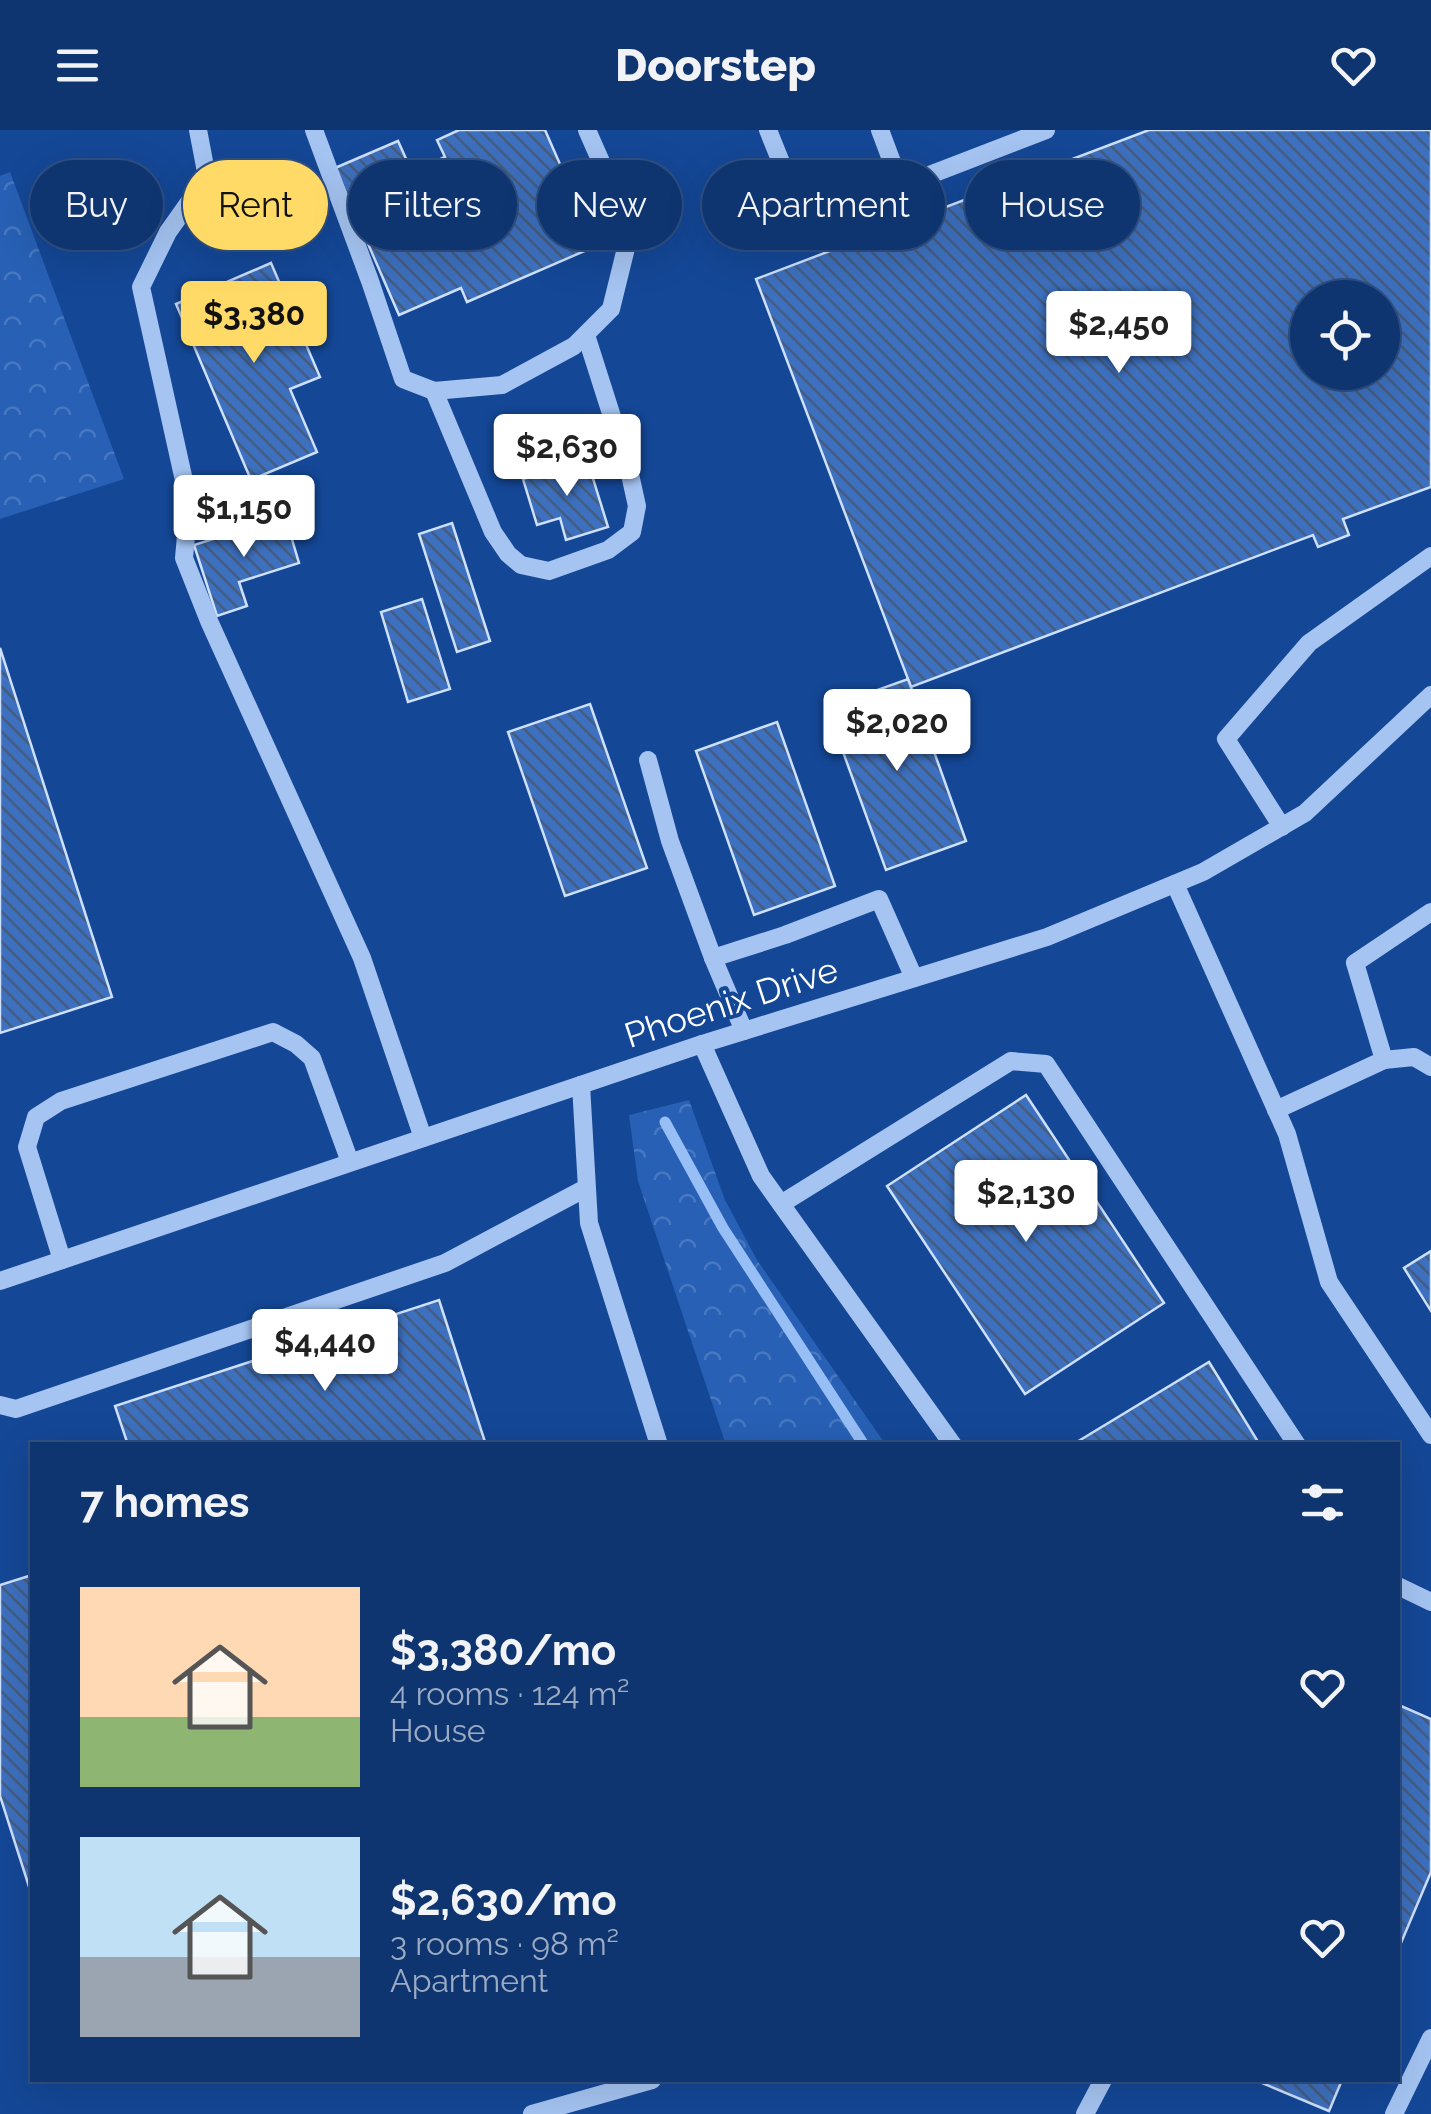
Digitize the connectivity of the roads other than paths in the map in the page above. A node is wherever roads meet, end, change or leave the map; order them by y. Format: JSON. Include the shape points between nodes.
{"nodes":[{"id":1,"x":198,"y":130,"type":"edge"},
{"id":2,"x":314,"y":130,"type":"edge"},
{"id":3,"x":587,"y":130,"type":"edge"},
{"id":4,"x":768,"y":130,"type":"edge"},
{"id":5,"x":880,"y":130,"type":"edge"},
{"id":6,"x":1046,"y":130,"type":"edge"},
{"id":7,"x":780,"y":160,"type":"edge"},
{"id":8,"x":891,"y":160,"type":"edge"},
{"id":9,"x":945,"y":169,"type":"edge"},
{"id":10,"x":586,"y":335,"type":"junction"},
{"id":11,"x":434,"y":391,"type":"junction"},
{"id":12,"x":1431,"y":556,"type":"edge"},
{"id":13,"x":1431,"y":694,"type":"edge"},
{"id":14,"x":648,"y":760,"type":"dead end"},
{"id":15,"x":1282,"y":827,"type":"junction"},
{"id":16,"x":1175,"y":884,"type":"junction"},
{"id":17,"x":1431,"y":912,"type":"edge"},
{"id":18,"x":713,"y":958,"type":"junction"},
{"id":19,"x":914,"y":978,"type":"junction"},
{"id":20,"x":744,"y":1031,"type":"junction"},
{"id":21,"x":702,"y":1044,"type":"junction"},
{"id":22,"x":1384,"y":1060,"type":"junction"},
{"id":23,"x":1431,"y":1066,"type":"edge"},
{"id":24,"x":580,"y":1085,"type":"junction"},
{"id":25,"x":1276,"y":1110,"type":"junction"},
{"id":26,"x":424,"y":1138,"type":"junction"},
{"id":27,"x":350,"y":1162,"type":"junction"},
{"id":28,"x":586,"y":1188,"type":"junction"},
{"id":29,"x":781,"y":1204,"type":"junction"},
{"id":30,"x":62,"y":1260,"type":"junction"},
{"id":31,"x":0,"y":1281,"type":"edge"},
{"id":32,"x":0,"y":1405,"type":"edge"},
{"id":33,"x":1431,"y":1435,"type":"edge"},
{"id":34,"x":658,"y":1442,"type":"edge"},
{"id":35,"x":951,"y":1442,"type":"edge"},
{"id":36,"x":1294,"y":1442,"type":"edge"},
{"id":37,"x":1400,"y":1587,"type":"edge"},
{"id":38,"x":1431,"y":1602,"type":"edge"},
{"id":39,"x":1431,"y":2038,"type":"edge"},
{"id":40,"x":645,"y":2082,"type":"edge"},
{"id":41,"x":1102,"y":2082,"type":"edge"},
{"id":42,"x":532,"y":2114,"type":"edge"},
{"id":43,"x":1084,"y":2114,"type":"edge"},
{"id":44,"x":1394,"y":2114,"type":"edge"}],
"edges":[{"from":1,"to":26,"type":"street","via":[[207,177],[168,232],[141,287],[189,503],[184,558],[362,958]]},
{"from":2,"to":11,"type":"street","via":[[403,379]]},
{"from":3,"to":10,"type":"street","via":[[627,244],[611,309]]},
{"from":4,"to":7,"type":"street"},
{"from":5,"to":8,"type":"street"},
{"from":6,"to":9,"type":"street"},
{"from":10,"to":11,"type":"street","via":[[502,385]]},
{"from":10,"to":11,"type":"street","via":[[637,506],[632,532],[608,550],[549,571],[521,565],[508,554]]},
{"from":12,"to":15,"type":"street","via":[[1309,643],[1226,738]]},
{"from":13,"to":15,"type":"street","name":"Phoenix Drive","via":[[1305,814]]},
{"from":14,"to":18,"type":"street"},
{"from":15,"to":16,"type":"street","name":"Phoenix Drive"},
{"from":16,"to":19,"type":"street","name":"Phoenix Drive","via":[[1047,937]]},
{"from":16,"to":25,"type":"street"},
{"from":17,"to":22,"type":"street","via":[[1354,962]]},
{"from":18,"to":19,"type":"street","via":[[879,900]]},
{"from":18,"to":20,"type":"street"},
{"from":19,"to":20,"type":"street","name":"Phoenix Drive"},
{"from":20,"to":21,"type":"street","name":"Phoenix Drive"},
{"from":21,"to":24,"type":"street","name":"Phoenix Drive"},
{"from":21,"to":29,"type":"street"},
{"from":22,"to":23,"type":"street","via":[[1414,1057]]},
{"from":22,"to":25,"type":"street"},
{"from":24,"to":26,"type":"street","name":"Phoenix Drive"},
{"from":24,"to":28,"type":"street"},
{"from":25,"to":33,"type":"street","via":[[1329,1282]]},
{"from":26,"to":27,"type":"street","name":"Phoenix Drive"},
{"from":27,"to":30,"type":"street","name":"Phoenix Drive"},
{"from":27,"to":30,"type":"street","via":[[312,1058],[273,1032],[60,1101],[36,1118],[27,1147]]},
{"from":28,"to":32,"type":"street","via":[[445,1263],[16,1409]]},
{"from":28,"to":34,"type":"street","via":[[589,1222]]},
{"from":29,"to":35,"type":"street"},
{"from":29,"to":36,"type":"street","via":[[1010,1061],[1046,1064]]},
{"from":30,"to":31,"type":"street","name":"Phoenix Drive"},
{"from":37,"to":38,"type":"street"},
{"from":39,"to":44,"type":"street"},
{"from":40,"to":42,"type":"street"},
{"from":41,"to":43,"type":"street"}]}
